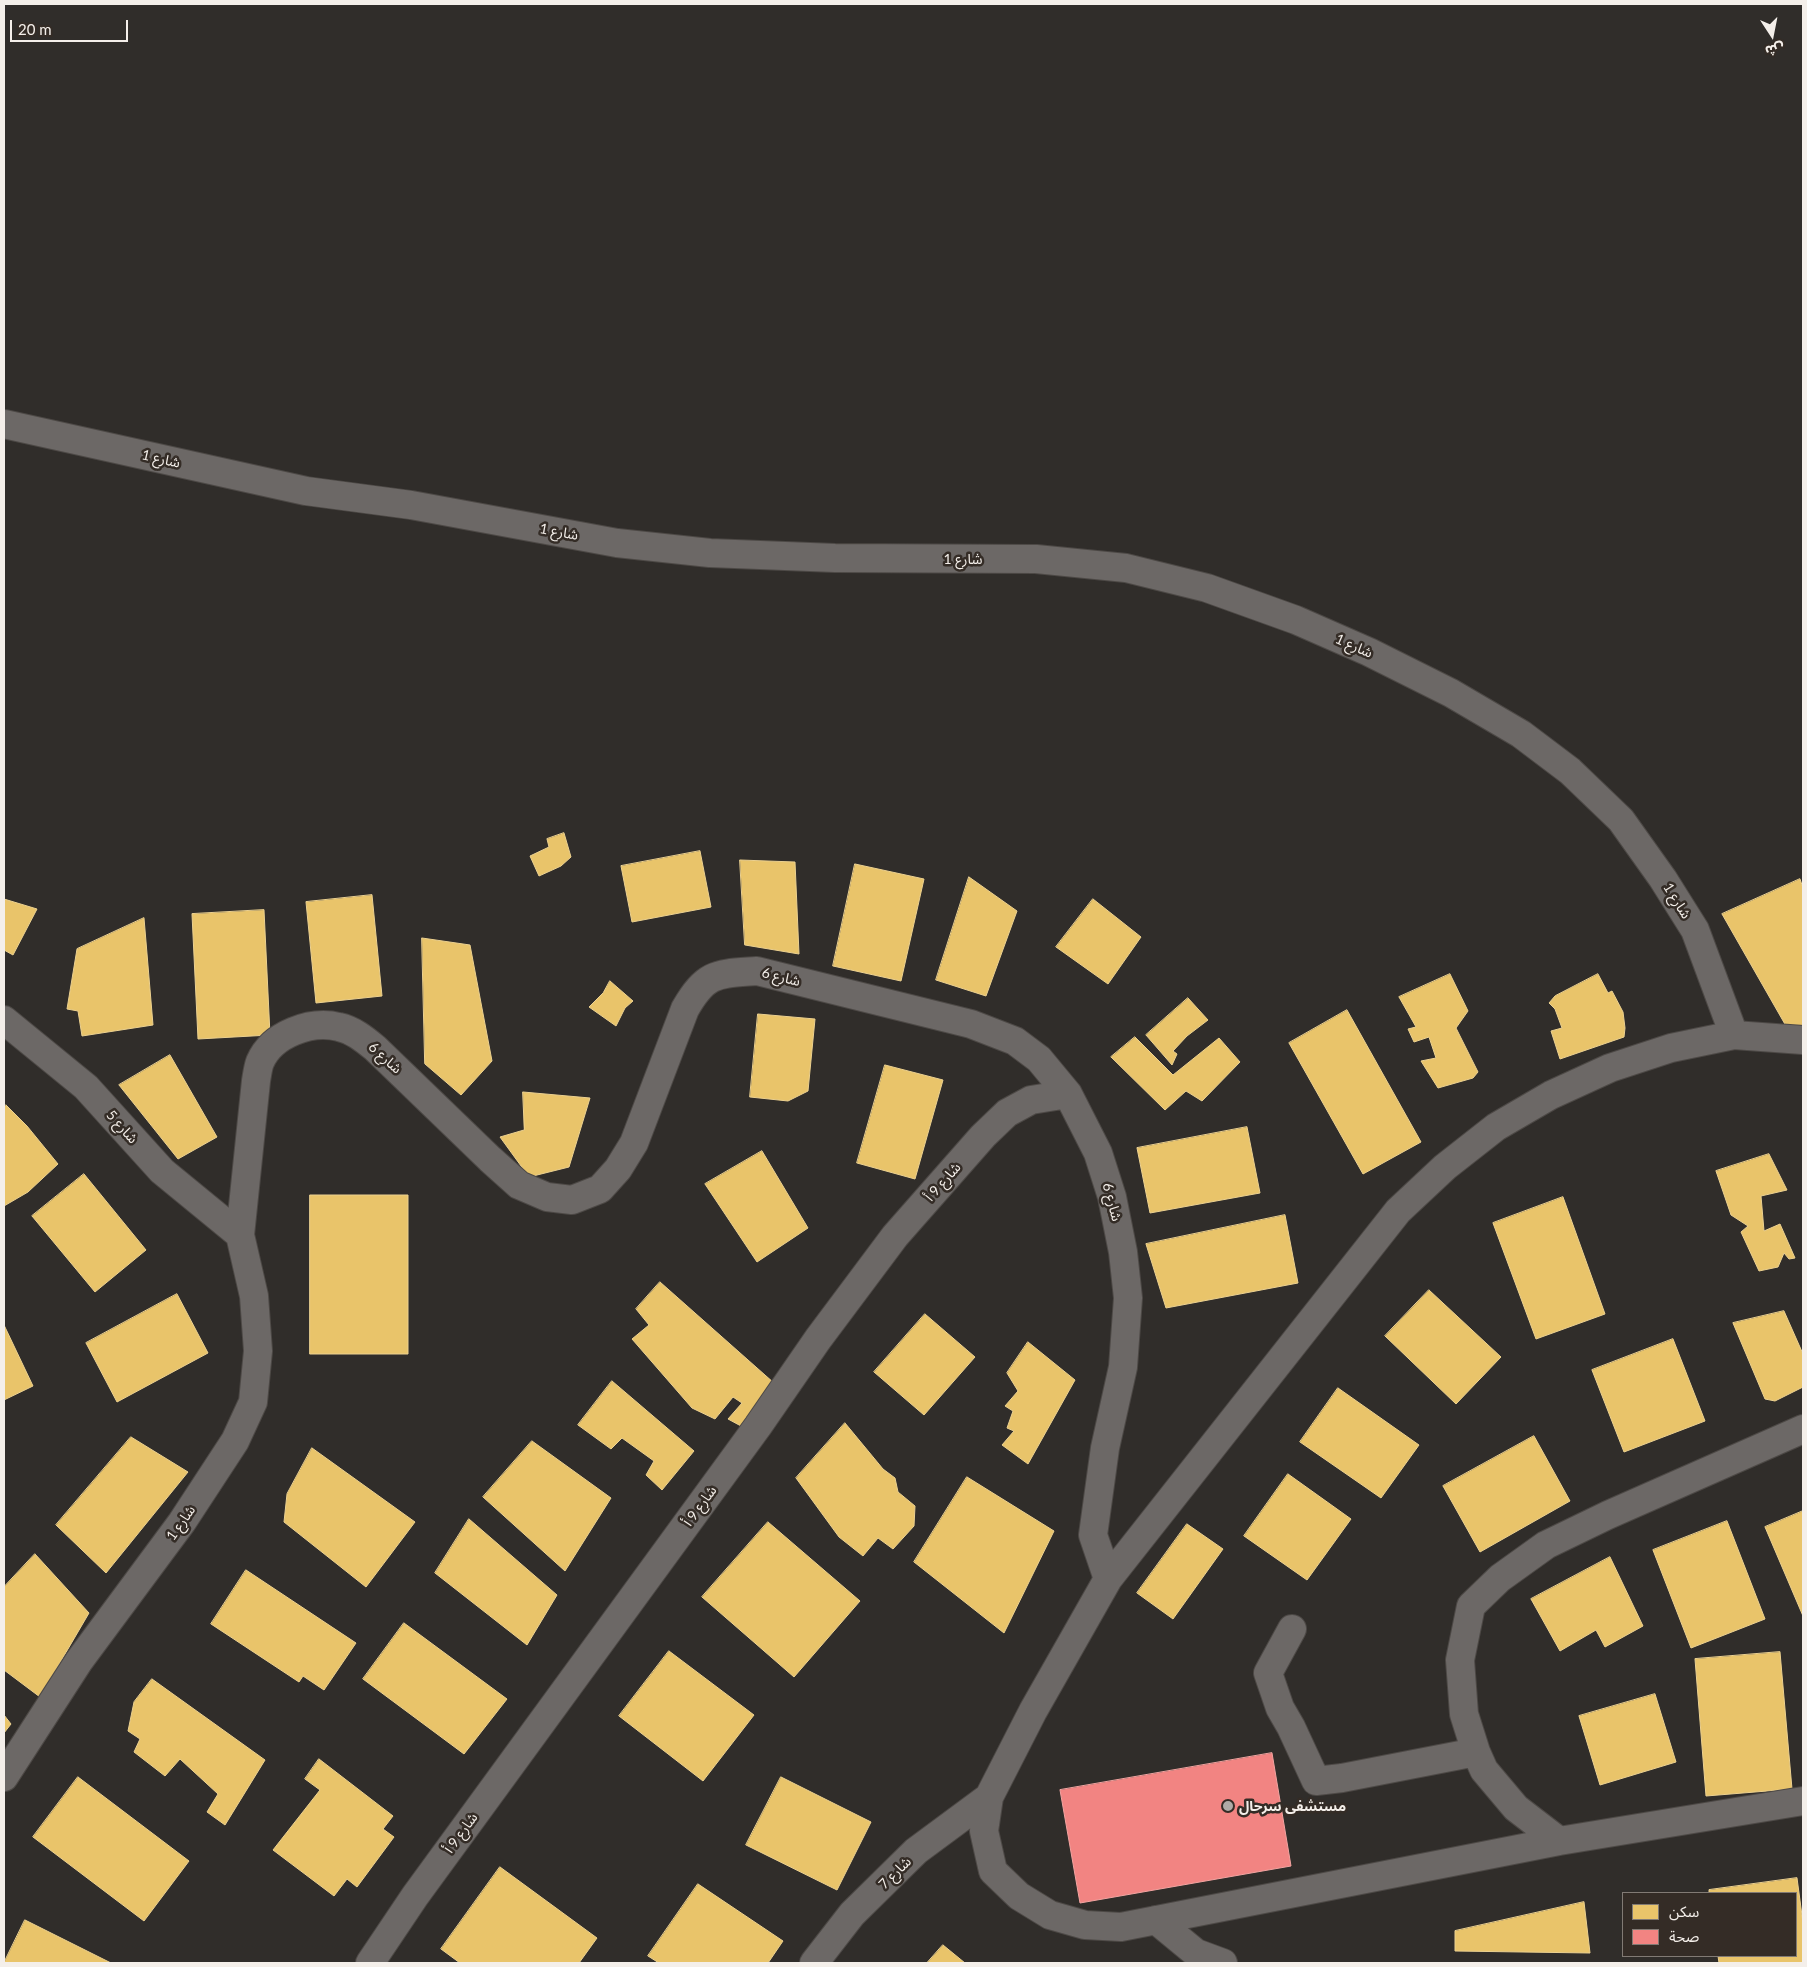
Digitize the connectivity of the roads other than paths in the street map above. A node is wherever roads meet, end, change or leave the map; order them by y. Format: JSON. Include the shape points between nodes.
{"nodes":[{"id":1,"x":4,"y":424,"type":"edge"},
{"id":2,"x":4,"y":1020,"type":"edge"},
{"id":3,"x":1734,"y":1035,"type":"junction"},
{"id":4,"x":1803,"y":1040,"type":"edge"},
{"id":5,"x":1068,"y":1094,"type":"junction"},
{"id":6,"x":240,"y":1235,"type":"junction"},
{"id":7,"x":1803,"y":1430,"type":"edge"},
{"id":8,"x":1108,"y":1579,"type":"junction"},
{"id":9,"x":1292,"y":1629,"type":"dead end"},
{"id":10,"x":1476,"y":1752,"type":"junction"},
{"id":11,"x":4,"y":1777,"type":"edge"},
{"id":12,"x":989,"y":1796,"type":"junction"},
{"id":13,"x":1803,"y":1801,"type":"edge"},
{"id":14,"x":1559,"y":1841,"type":"junction"},
{"id":15,"x":1156,"y":1920,"type":"junction"},
{"id":16,"x":370,"y":1963,"type":"edge"},
{"id":17,"x":814,"y":1963,"type":"edge"},
{"id":18,"x":1223,"y":1963,"type":"edge"}],
"edges":[{"from":1,"to":3,"type":"street","name":"شارع 1","via":[[306,491],[411,505],[617,543],[710,553],[835,558],[1036,559],[1126,568],[1206,588],[1296,620],[1451,693],[1522,734],[1570,771],[1621,820],[1695,930]]},
{"from":2,"to":6,"type":"street","name":"شارع 5","via":[[86,1087],[162,1171]]},
{"from":3,"to":4,"type":"street"},
{"from":3,"to":8,"type":"street","via":[[1671,1048],[1601,1072],[1551,1095],[1496,1127],[1445,1167],[1398,1211]]},
{"from":5,"to":6,"type":"street","name":"شارع 6","via":[[1039,1059],[1015,1041],[971,1024],[757,971],[721,974],[705,981],[685,1009],[634,1143],[618,1169],[600,1189],[572,1200],[547,1197],[519,1185],[375,1048],[356,1033],[317,1025],[282,1037],[260,1062]]},
{"from":5,"to":8,"type":"street","name":"شارع 6","via":[[1098,1153],[1112,1197],[1128,1298],[1123,1367],[1105,1448],[1093,1535]]},
{"from":5,"to":16,"type":"street","name":"شارع 9 أ","via":[[1031,1100],[1007,1113],[895,1236],[421,1888]]},
{"from":6,"to":11,"type":"street","name":"شارع 1","via":[[254,1296],[258,1351],[253,1402],[235,1441],[182,1522],[79,1661]]},
{"from":7,"to":10,"type":"street","via":[[1546,1545],[1500,1578],[1471,1606],[1460,1660],[1464,1714]]},
{"from":8,"to":12,"type":"street","via":[[1032,1711]]},
{"from":9,"to":10,"type":"street","via":[[1268,1673],[1280,1708],[1316,1781]]},
{"from":10,"to":14,"type":"street","via":[[1484,1770],[1516,1808]]},
{"from":12,"to":15,"type":"street","via":[[984,1831],[993,1871],[1019,1896],[1050,1915],[1085,1925],[1121,1927]]},
{"from":12,"to":17,"type":"street","name":"شارع 7","via":[[916,1851],[852,1914]]},
{"from":13,"to":14,"type":"street"},
{"from":14,"to":15,"type":"street"},
{"from":15,"to":18,"type":"street","via":[[1196,1953]]}]}
